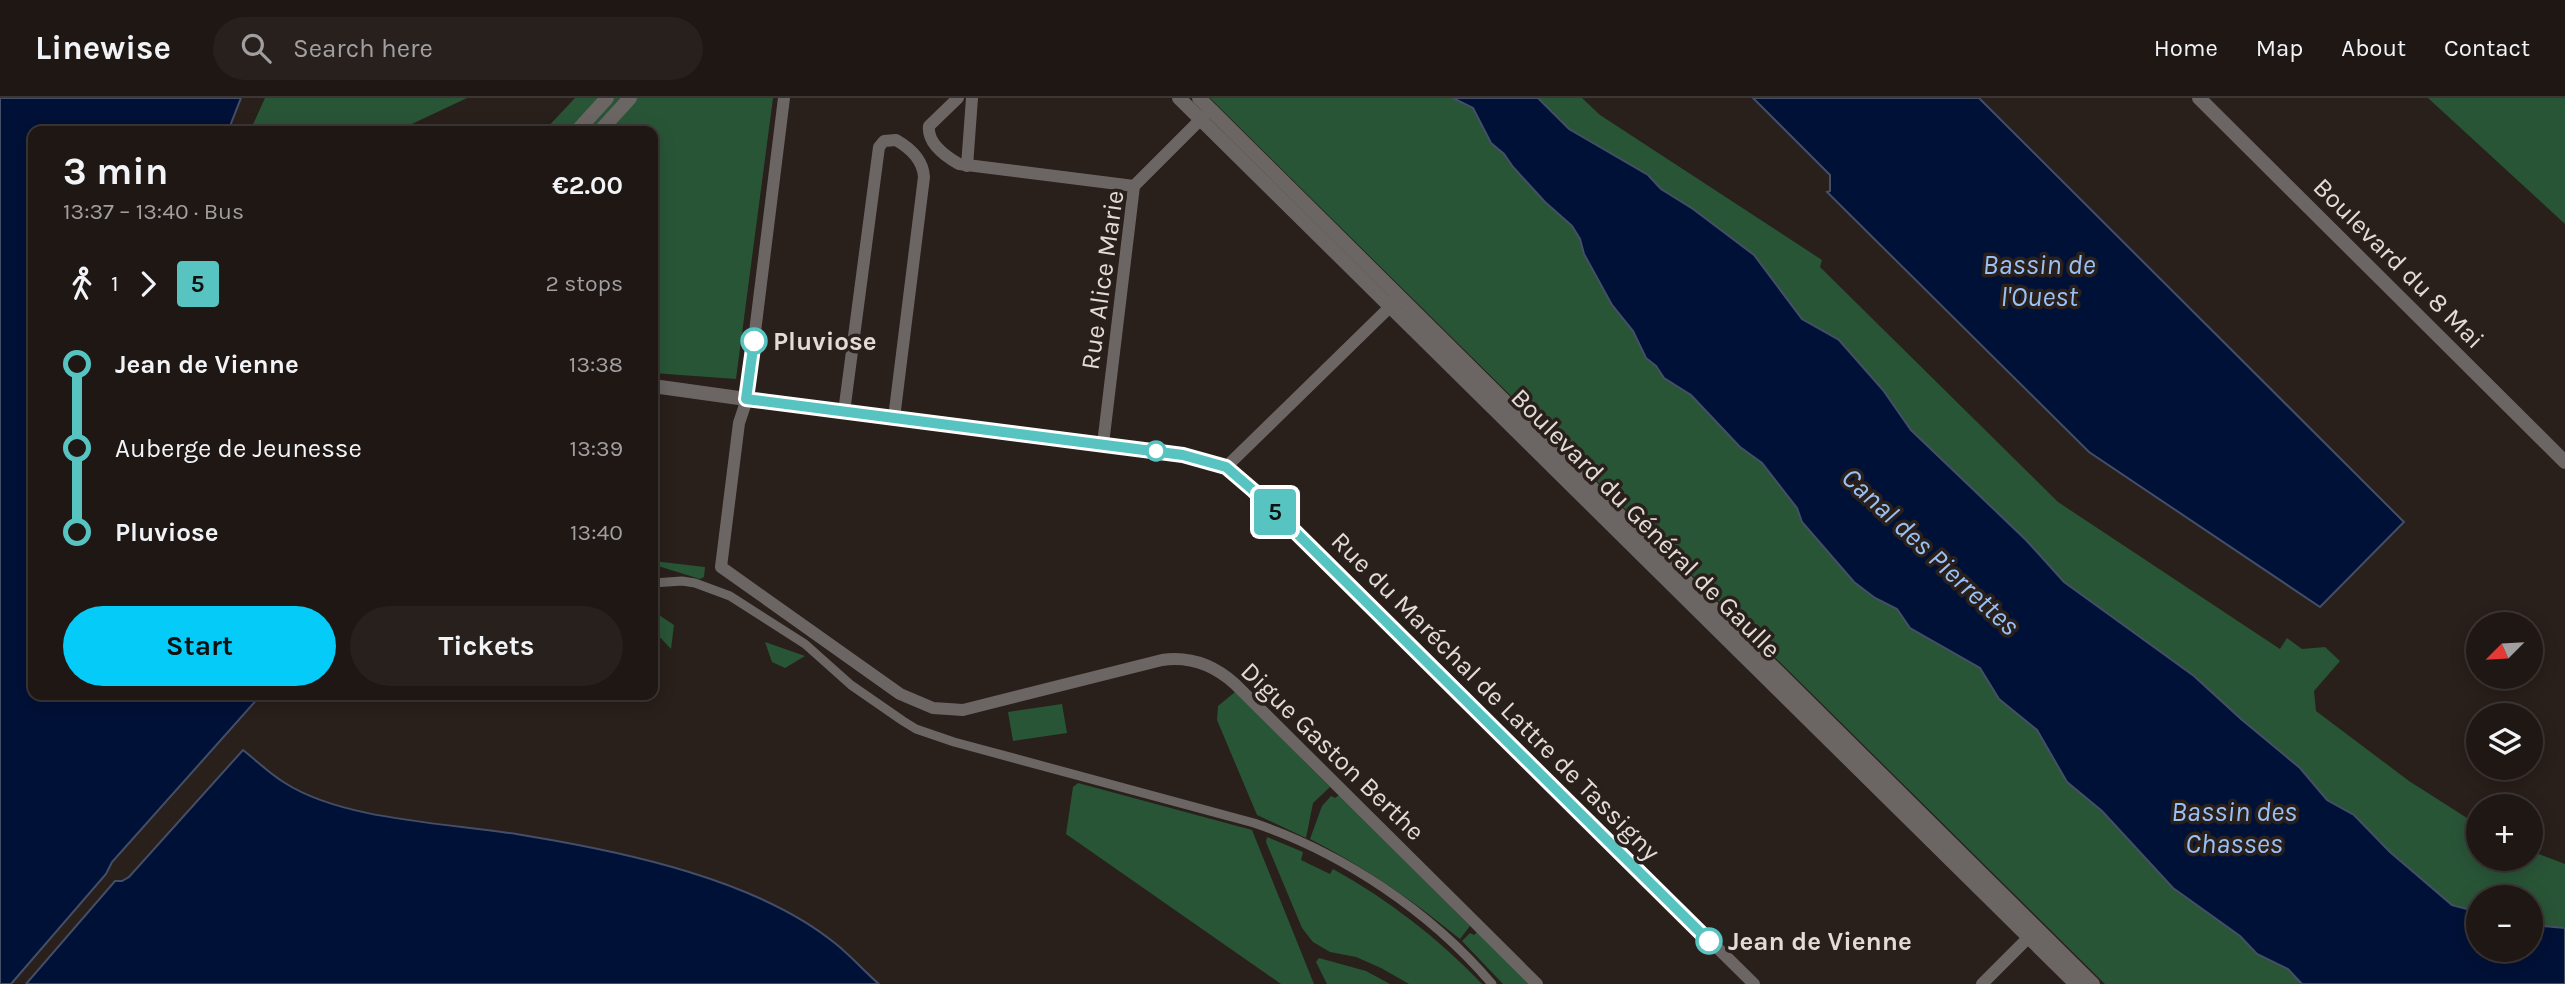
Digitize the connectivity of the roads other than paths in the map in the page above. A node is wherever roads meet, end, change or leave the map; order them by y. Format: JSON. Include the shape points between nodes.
{"nodes":[{"id":1,"x":607,"y":98,"type":"edge"},
{"id":2,"x":630,"y":98,"type":"edge"},
{"id":3,"x":784,"y":98,"type":"edge"},
{"id":4,"x":958,"y":98,"type":"edge"},
{"id":5,"x":972,"y":98,"type":"edge"},
{"id":6,"x":1179,"y":98,"type":"edge"},
{"id":7,"x":1199,"y":98,"type":"edge"},
{"id":8,"x":2199,"y":98,"type":"edge"},
{"id":9,"x":1205,"y":114,"type":"junction"},
{"id":10,"x":582,"y":126,"type":"edge"},
{"id":11,"x":605,"y":126,"type":"edge"},
{"id":12,"x":967,"y":166,"type":"junction"},
{"id":13,"x":1134,"y":186,"type":"junction"},
{"id":14,"x":1395,"y":302,"type":"junction"},
{"id":15,"x":658,"y":387,"type":"edge"},
{"id":16,"x":746,"y":399,"type":"junction"},
{"id":17,"x":844,"y":412,"type":"junction"},
{"id":18,"x":894,"y":418,"type":"junction"},
{"id":19,"x":1103,"y":444,"type":"junction"},
{"id":20,"x":2565,"y":462,"type":"edge"},
{"id":21,"x":1226,"y":467,"type":"junction"},
{"id":22,"x":658,"y":583,"type":"edge"},
{"id":23,"x":2033,"y":933,"type":"junction"},
{"id":24,"x":1492,"y":984,"type":"edge"},
{"id":25,"x":1537,"y":984,"type":"edge"},
{"id":26,"x":1754,"y":984,"type":"edge"},
{"id":27,"x":1982,"y":984,"type":"edge"},
{"id":28,"x":2076,"y":984,"type":"edge"},
{"id":29,"x":2092,"y":984,"type":"edge"}],
"edges":[{"from":1,"to":10,"type":"street"},
{"from":2,"to":11,"type":"street"},
{"from":3,"to":16,"type":"street"},
{"from":4,"to":12,"type":"street","via":[[928,132],[949,159]]},
{"from":5,"to":12,"type":"street"},
{"from":6,"to":9,"type":"street","name":"Boulevard du Général de Gaulle"},
{"from":7,"to":9,"type":"street","name":"Boulevard du Général de Gaulle"},
{"from":8,"to":20,"type":"street","name":"Boulevard du 8 Mai"},
{"from":9,"to":13,"type":"street","name":"Rue Alice Marie"},
{"from":9,"to":14,"type":"street","name":"Boulevard du Général de Gaulle"},
{"from":12,"to":13,"type":"street"},
{"from":13,"to":19,"type":"street","name":"Rue Alice Marie"},
{"from":14,"to":21,"type":"street"},
{"from":14,"to":23,"type":"street","name":"Boulevard du Général de Gaulle"},
{"from":15,"to":16,"type":"street","name":"Rue du Maréchal de Lattre de Tassigny"},
{"from":16,"to":17,"type":"street","name":"Rue du Maréchal de Lattre de Tassigny"},
{"from":16,"to":25,"type":"street","name":"Digue Gaston Berthe","via":[[721,567],[900,694],[942,710],[975,708],[1162,660],[1190,660],[1213,668],[1235,684]]},
{"from":17,"to":18,"type":"street","name":"Rue du Maréchal de Lattre de Tassigny"},
{"from":17,"to":18,"type":"street","via":[[879,147],[884,141],[896,140],[917,158],[924,177]]},
{"from":18,"to":19,"type":"street","name":"Rue du Maréchal de Lattre de Tassigny"},
{"from":19,"to":21,"type":"street","name":"Rue du Maréchal de Lattre de Tassigny","via":[[1183,455]]},
{"from":21,"to":26,"type":"street","name":"Rue du Maréchal de Lattre de Tassigny"},
{"from":22,"to":24,"type":"street","via":[[695,583],[730,596],[805,644],[851,685],[916,729],[1254,823],[1315,849],[1405,905]]},
{"from":23,"to":27,"type":"street"},
{"from":23,"to":28,"type":"street","name":"Boulevard du Général de Gaulle"},
{"from":23,"to":29,"type":"street","name":"Boulevard du Général de Gaulle"}]}
